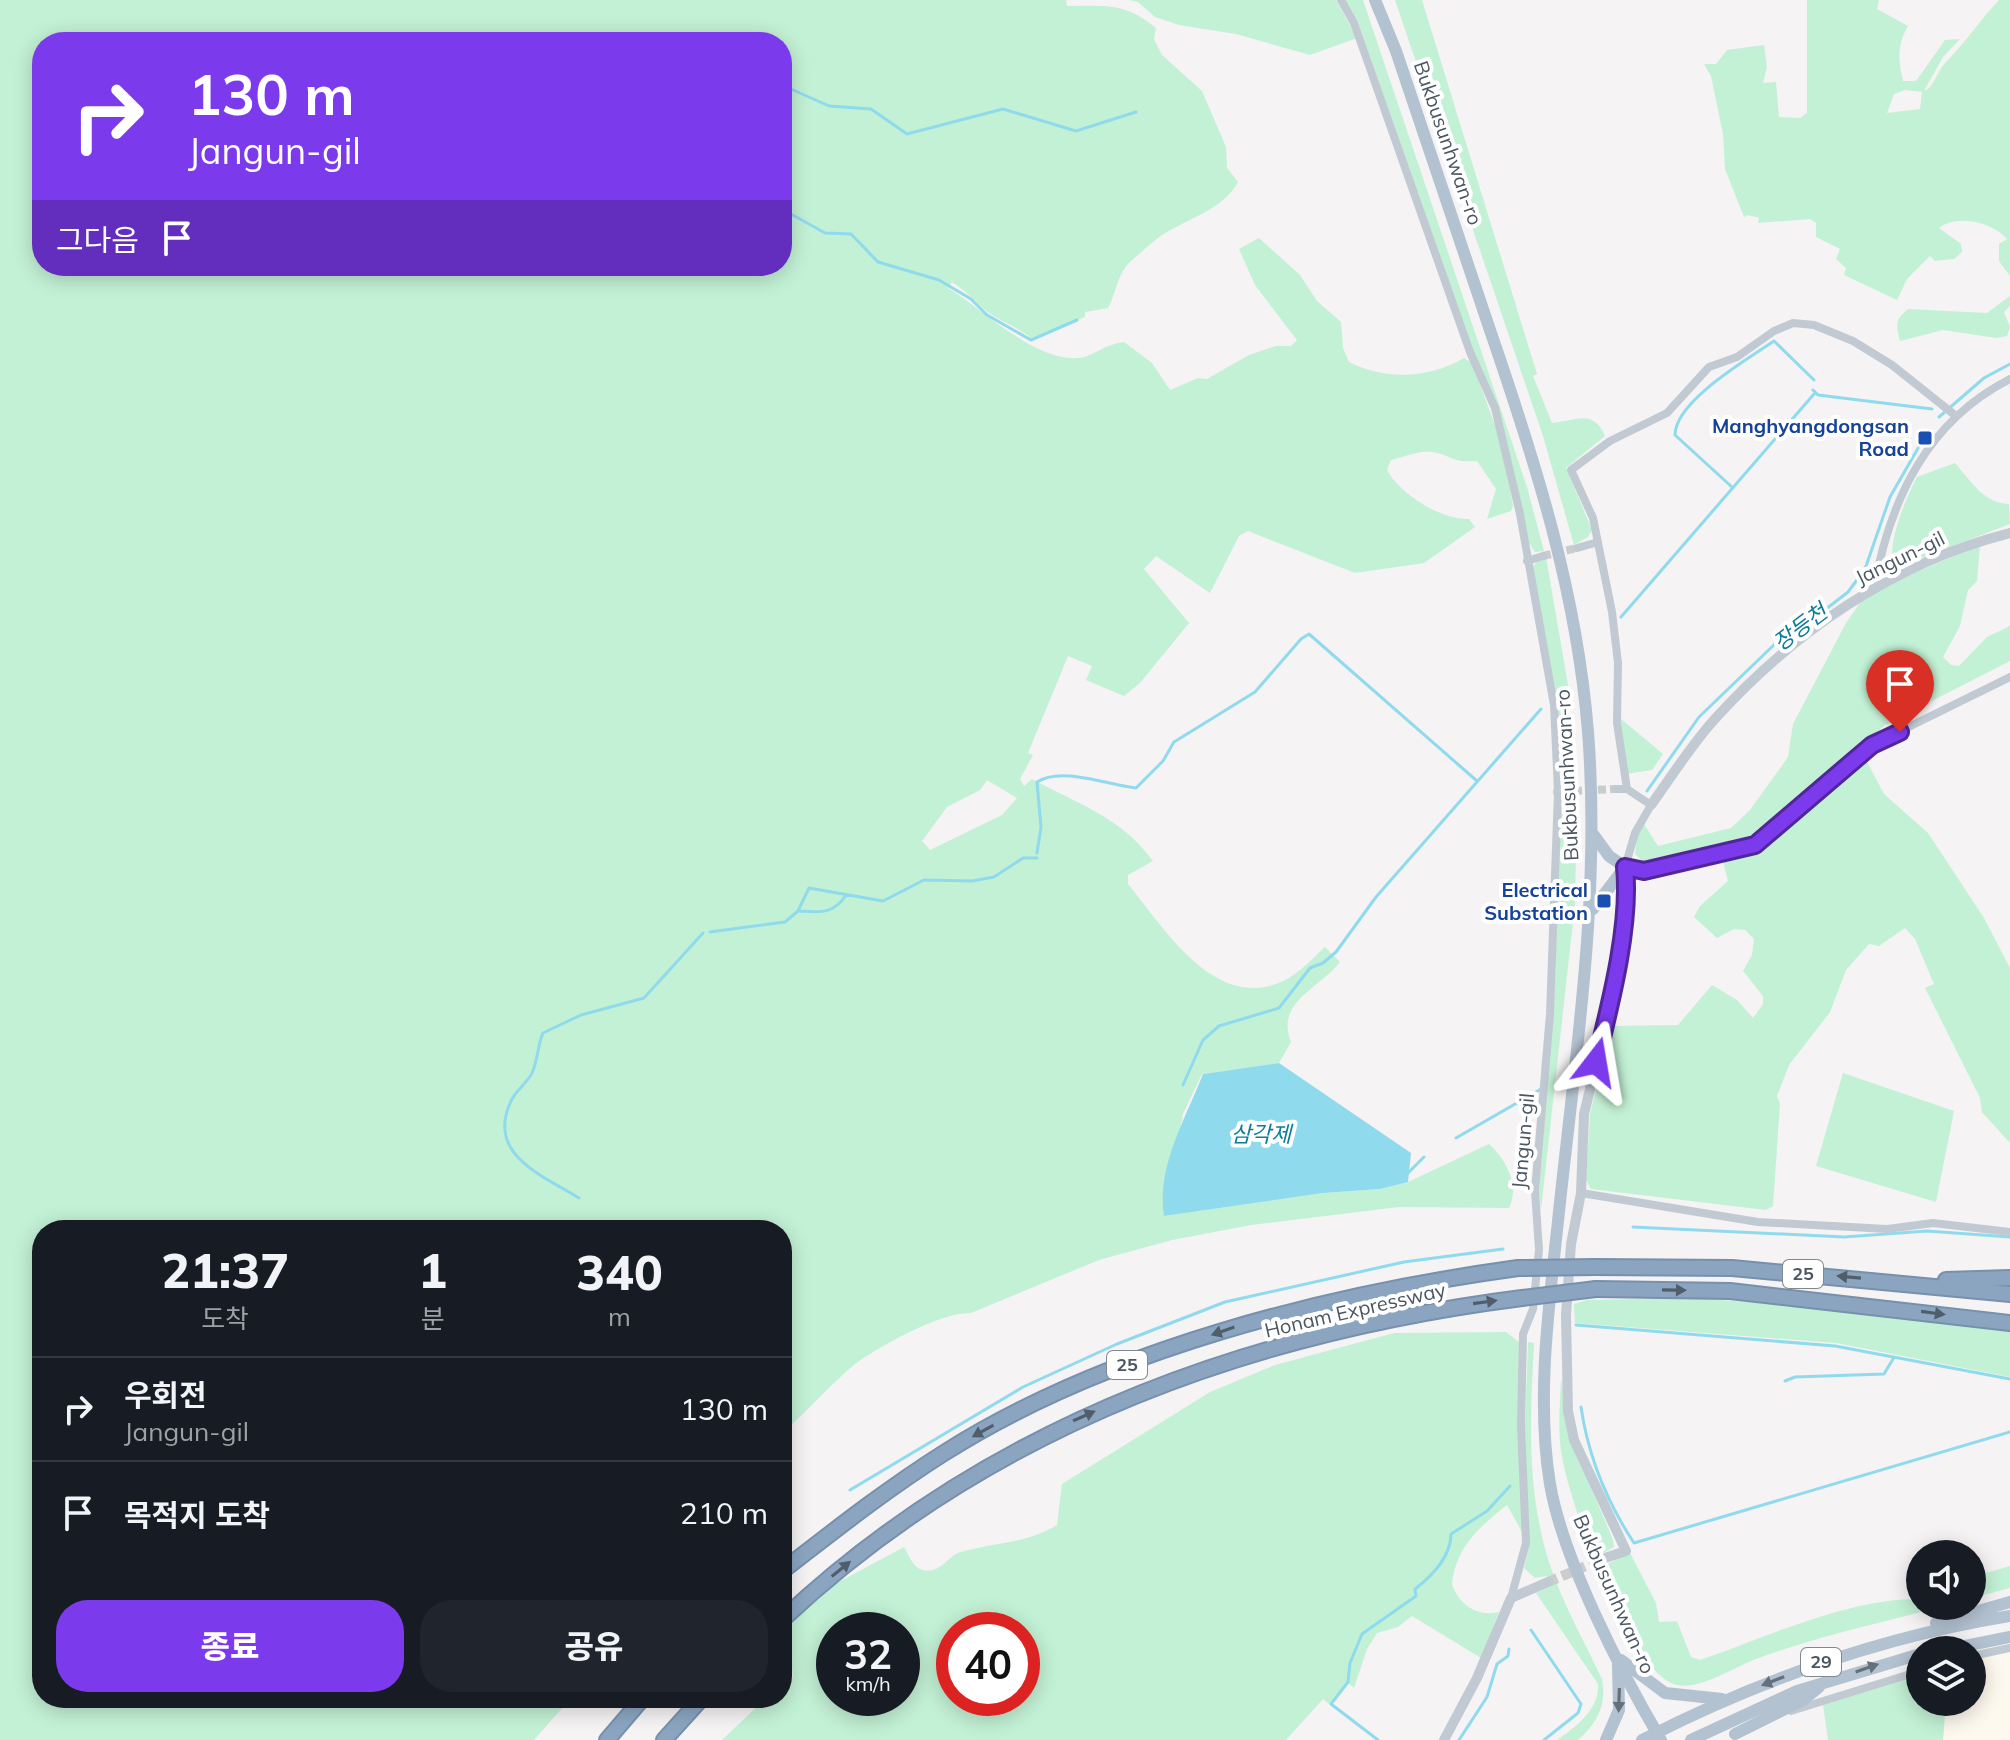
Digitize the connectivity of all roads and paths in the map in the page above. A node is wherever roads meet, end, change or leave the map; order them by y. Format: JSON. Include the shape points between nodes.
{"nodes":[{"id":1,"x":1341,"y":0,"type":"edge"},
{"id":2,"x":1375,"y":0,"type":"edge"},
{"id":3,"x":1382,"y":0,"type":"edge"},
{"id":4,"x":1396,"y":51,"type":"junction"},
{"id":5,"x":2010,"y":379,"type":"edge"},
{"id":6,"x":1950,"y":411,"type":"junction"},
{"id":7,"x":2010,"y":533,"type":"edge"},
{"id":8,"x":1598,"y":542,"type":"junction"},
{"id":9,"x":1577,"y":548,"type":"tunnel mouth"},
{"id":10,"x":1543,"y":556,"type":"tunnel mouth"},
{"id":11,"x":1527,"y":561,"type":"junction"},
{"id":12,"x":1874,"y":588,"type":"junction"},
{"id":13,"x":2010,"y":677,"type":"edge"},
{"id":14,"x":1616,"y":789,"type":"tunnel mouth"},
{"id":15,"x":1627,"y":789,"type":"junction"},
{"id":16,"x":1574,"y":791,"type":"tunnel mouth"},
{"id":17,"x":1558,"y":792,"type":"junction"},
{"id":18,"x":1651,"y":805,"type":"junction"},
{"id":19,"x":1593,"y":834,"type":"junction"},
{"id":20,"x":1625,"y":867,"type":"junction"},
{"id":21,"x":1591,"y":912,"type":"junction"},
{"id":22,"x":1581,"y":1193,"type":"junction"},
{"id":23,"x":2010,"y":1232,"type":"edge"},
{"id":24,"x":2010,"y":1278,"type":"edge"},
{"id":25,"x":1894,"y":1281,"type":"junction"},
{"id":26,"x":2010,"y":1294,"type":"edge"},
{"id":27,"x":2010,"y":1323,"type":"edge"},
{"id":28,"x":1605,"y":1558,"type":"tunnel mouth"},
{"id":29,"x":792,"y":1563,"type":"edge"},
{"id":30,"x":1548,"y":1582,"type":"tunnel mouth"},
{"id":31,"x":1511,"y":1598,"type":"junction"},
{"id":32,"x":2010,"y":1602,"type":"edge"},
{"id":33,"x":792,"y":1612,"type":"edge"},
{"id":34,"x":2010,"y":1616,"type":"edge"},
{"id":35,"x":2010,"y":1637,"type":"edge"},
{"id":36,"x":1899,"y":1638,"type":"junction"},
{"id":37,"x":1986,"y":1642,"type":"edge"},
{"id":38,"x":2010,"y":1648,"type":"edge"},
{"id":39,"x":1986,"y":1653,"type":"edge"},
{"id":40,"x":1617,"y":1657,"type":"junction"},
{"id":41,"x":1906,"y":1658,"type":"edge"},
{"id":42,"x":1906,"y":1675,"type":"edge"},
{"id":43,"x":1823,"y":1684,"type":"junction"},
{"id":44,"x":1726,"y":1699,"type":"junction"},
{"id":45,"x":634,"y":1708,"type":"edge"},
{"id":46,"x":693,"y":1708,"type":"edge"},
{"id":47,"x":1659,"y":1736,"type":"edge"},
{"id":48,"x":1730,"y":1737,"type":"edge"},
{"id":49,"x":607,"y":1740,"type":"edge"},
{"id":50,"x":664,"y":1740,"type":"edge"},
{"id":51,"x":1444,"y":1740,"type":"edge"},
{"id":52,"x":1606,"y":1740,"type":"edge"},
{"id":53,"x":1642,"y":1740,"type":"edge"},
{"id":54,"x":1691,"y":1740,"type":"edge"}],
"edges":[{"from":1,"to":11,"type":"street","name":"Jangun-gil","via":[[1354,23],[1470,352],[1495,408]]},
{"from":2,"to":4,"type":"main road"},
{"from":3,"to":4,"type":"main road"},
{"from":4,"to":19,"type":"main road","name":"Bukbusunhwan-ro","via":[[1562,558],[1585,698]]},
{"from":5,"to":6,"type":"street"},
{"from":6,"to":8,"type":"street","via":[[1853,341],[1814,325],[1793,323],[1737,357],[1709,367],[1667,413],[1610,441],[1571,470]]},
{"from":6,"to":12,"type":"street","via":[[1898,499]]},
{"from":7,"to":12,"type":"street","name":"Jangun-gil","via":[[1980,540]]},
{"from":8,"to":9,"type":"street"},
{"from":8,"to":15,"type":"street","via":[[1618,663],[1617,723]]},
{"from":10,"to":11,"type":"street"},
{"from":11,"to":17,"type":"street","name":"Jangun-gil","via":[[1554,705]]},
{"from":12,"to":18,"type":"street","name":"Jangun-gil","via":[[1837,610],[1741,691]]},
{"from":13,"to":20,"type":"street","via":[[1872,745],[1755,845],[1644,871]]},
{"from":14,"to":15,"type":"street"},
{"from":15,"to":18,"type":"street"},
{"from":16,"to":17,"type":"street"},
{"from":17,"to":31,"type":"street","name":"Jangun-gil","via":[[1550,1014],[1535,1191],[1539,1250],[1533,1309],[1523,1334],[1526,1543]]},
{"from":18,"to":20,"type":"street","name":"Jangun-gil"},
{"from":19,"to":20,"type":"main road"},
{"from":19,"to":21,"type":"main road","name":"Bukbusunhwan-ro"},
{"from":20,"to":21,"type":"main road"},
{"from":20,"to":22,"type":"street","name":"Jangun-gil","via":[[1628,892],[1615,986],[1584,1114]]},
{"from":21,"to":40,"type":"main road","name":"Bukbusunhwan-ro","via":[[1551,1282],[1544,1439],[1554,1505],[1567,1545]]},
{"from":22,"to":23,"type":"street","via":[[1758,1222],[1887,1229],[1933,1223]]},
{"from":22,"to":28,"type":"street","name":"Jangun-gil","via":[[1566,1315],[1568,1411],[1584,1467],[1626,1551]]},
{"from":24,"to":25,"type":"highway"},
{"from":25,"to":26,"type":"highway","name":"Honam Expressway","number":"25"},
{"from":25,"to":29,"type":"highway","name":"Honam Expressway","number":"25","one_way":true,"bridge":true,"via":[[1732,1268],[1518,1268],[1239,1325],[1028,1407],[945,1452]]},
{"from":33,"to":27,"type":"highway","name":"Honam Expressway","number":"25","one_way":true,"bridge":true,"via":[[892,1527],[975,1473],[1139,1392],[1255,1353],[1457,1306],[1596,1289],[1730,1291]]},
{"from":30,"to":31,"type":"street"},
{"from":31,"to":51,"type":"street"},
{"from":32,"to":36,"type":"main road"},
{"from":34,"to":36,"type":"main road","number":"29"},
{"from":35,"to":37,"type":"main road"},
{"from":36,"to":44,"type":"main road","number":"29","one_way":true},
{"from":38,"to":39,"type":"street"},
{"from":40,"to":44,"type":"main road","via":[[1665,1693]]},
{"from":40,"to":47,"type":"main road","name":"Bukbusunhwan-ro"},
{"from":40,"to":52,"type":"main road","one_way":true,"via":[[1621,1698],[1617,1722]]},
{"from":43,"to":41,"type":"main road","number":"29","one_way":true},
{"from":42,"to":48,"type":"street","via":[[1784,1713]]},
{"from":43,"to":48,"type":"main road"},
{"from":43,"to":54,"type":"main road","number":"29"},
{"from":44,"to":47,"type":"main road","number":"29"},
{"from":45,"to":49,"type":"highway"},
{"from":46,"to":50,"type":"highway"},
{"from":47,"to":53,"type":"main road","number":"29"}]}
